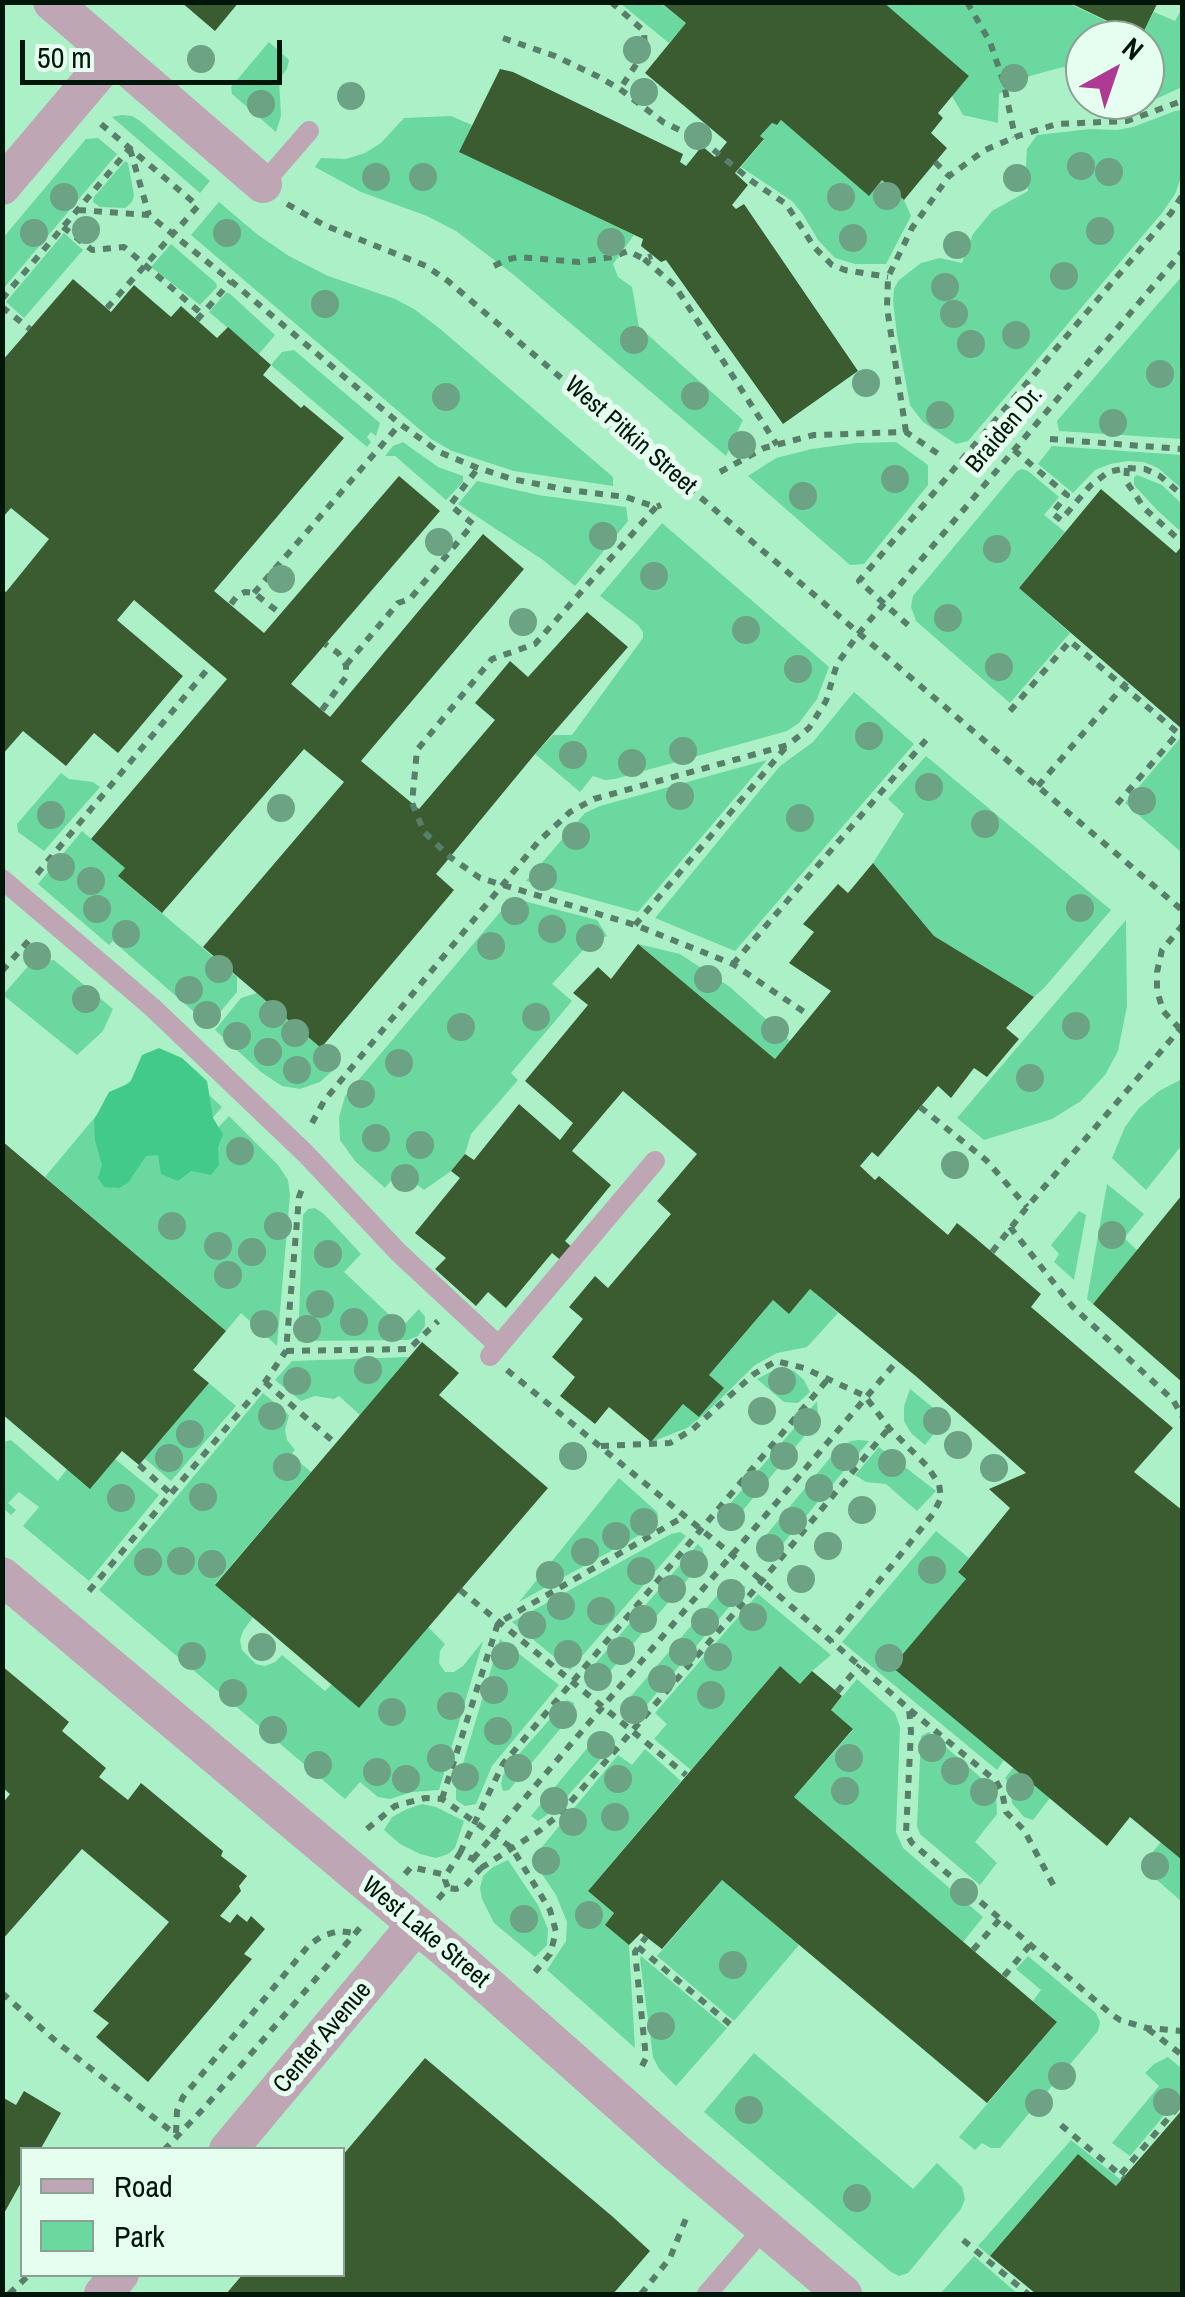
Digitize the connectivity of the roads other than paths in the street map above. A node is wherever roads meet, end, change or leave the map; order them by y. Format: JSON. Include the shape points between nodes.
{"nodes":[{"id":1,"x":52,"y":2,"type":"edge"},
{"id":2,"x":113,"y":55,"type":"junction"},
{"id":3,"x":309,"y":131,"type":"dead end"},
{"id":4,"x":263,"y":184,"type":"joint"},
{"id":5,"x":2,"y":186,"type":"edge"},
{"id":6,"x":2,"y":879,"type":"edge"},
{"id":7,"x":655,"y":1160,"type":"dead end"},
{"id":8,"x":2,"y":1576,"type":"edge"},
{"id":9,"x":416,"y":1925,"type":"junction"},
{"id":10,"x":231,"y":2147,"type":"edge"},
{"id":11,"x":764,"y":2228,"type":"junction"},
{"id":12,"x":708,"y":2294,"type":"edge"},
{"id":13,"x":843,"y":2294,"type":"edge"}],
"edges":[{"from":1,"to":2,"type":"street"},
{"from":2,"to":4,"type":"street"},
{"from":2,"to":5,"type":"street"},
{"from":3,"to":4,"type":"lane"},
{"from":6,"to":7,"type":"lane","via":[[152,1007],[306,1154],[494,1351]]},
{"from":8,"to":9,"type":"street","name":"West Lake Street"},
{"from":9,"to":10,"type":"street","name":"Center Avenue"},
{"from":9,"to":11,"type":"street","name":"West Lake Street"},
{"from":11,"to":12,"type":"lane"},
{"from":11,"to":13,"type":"street","name":"West Lake Street"}]}
